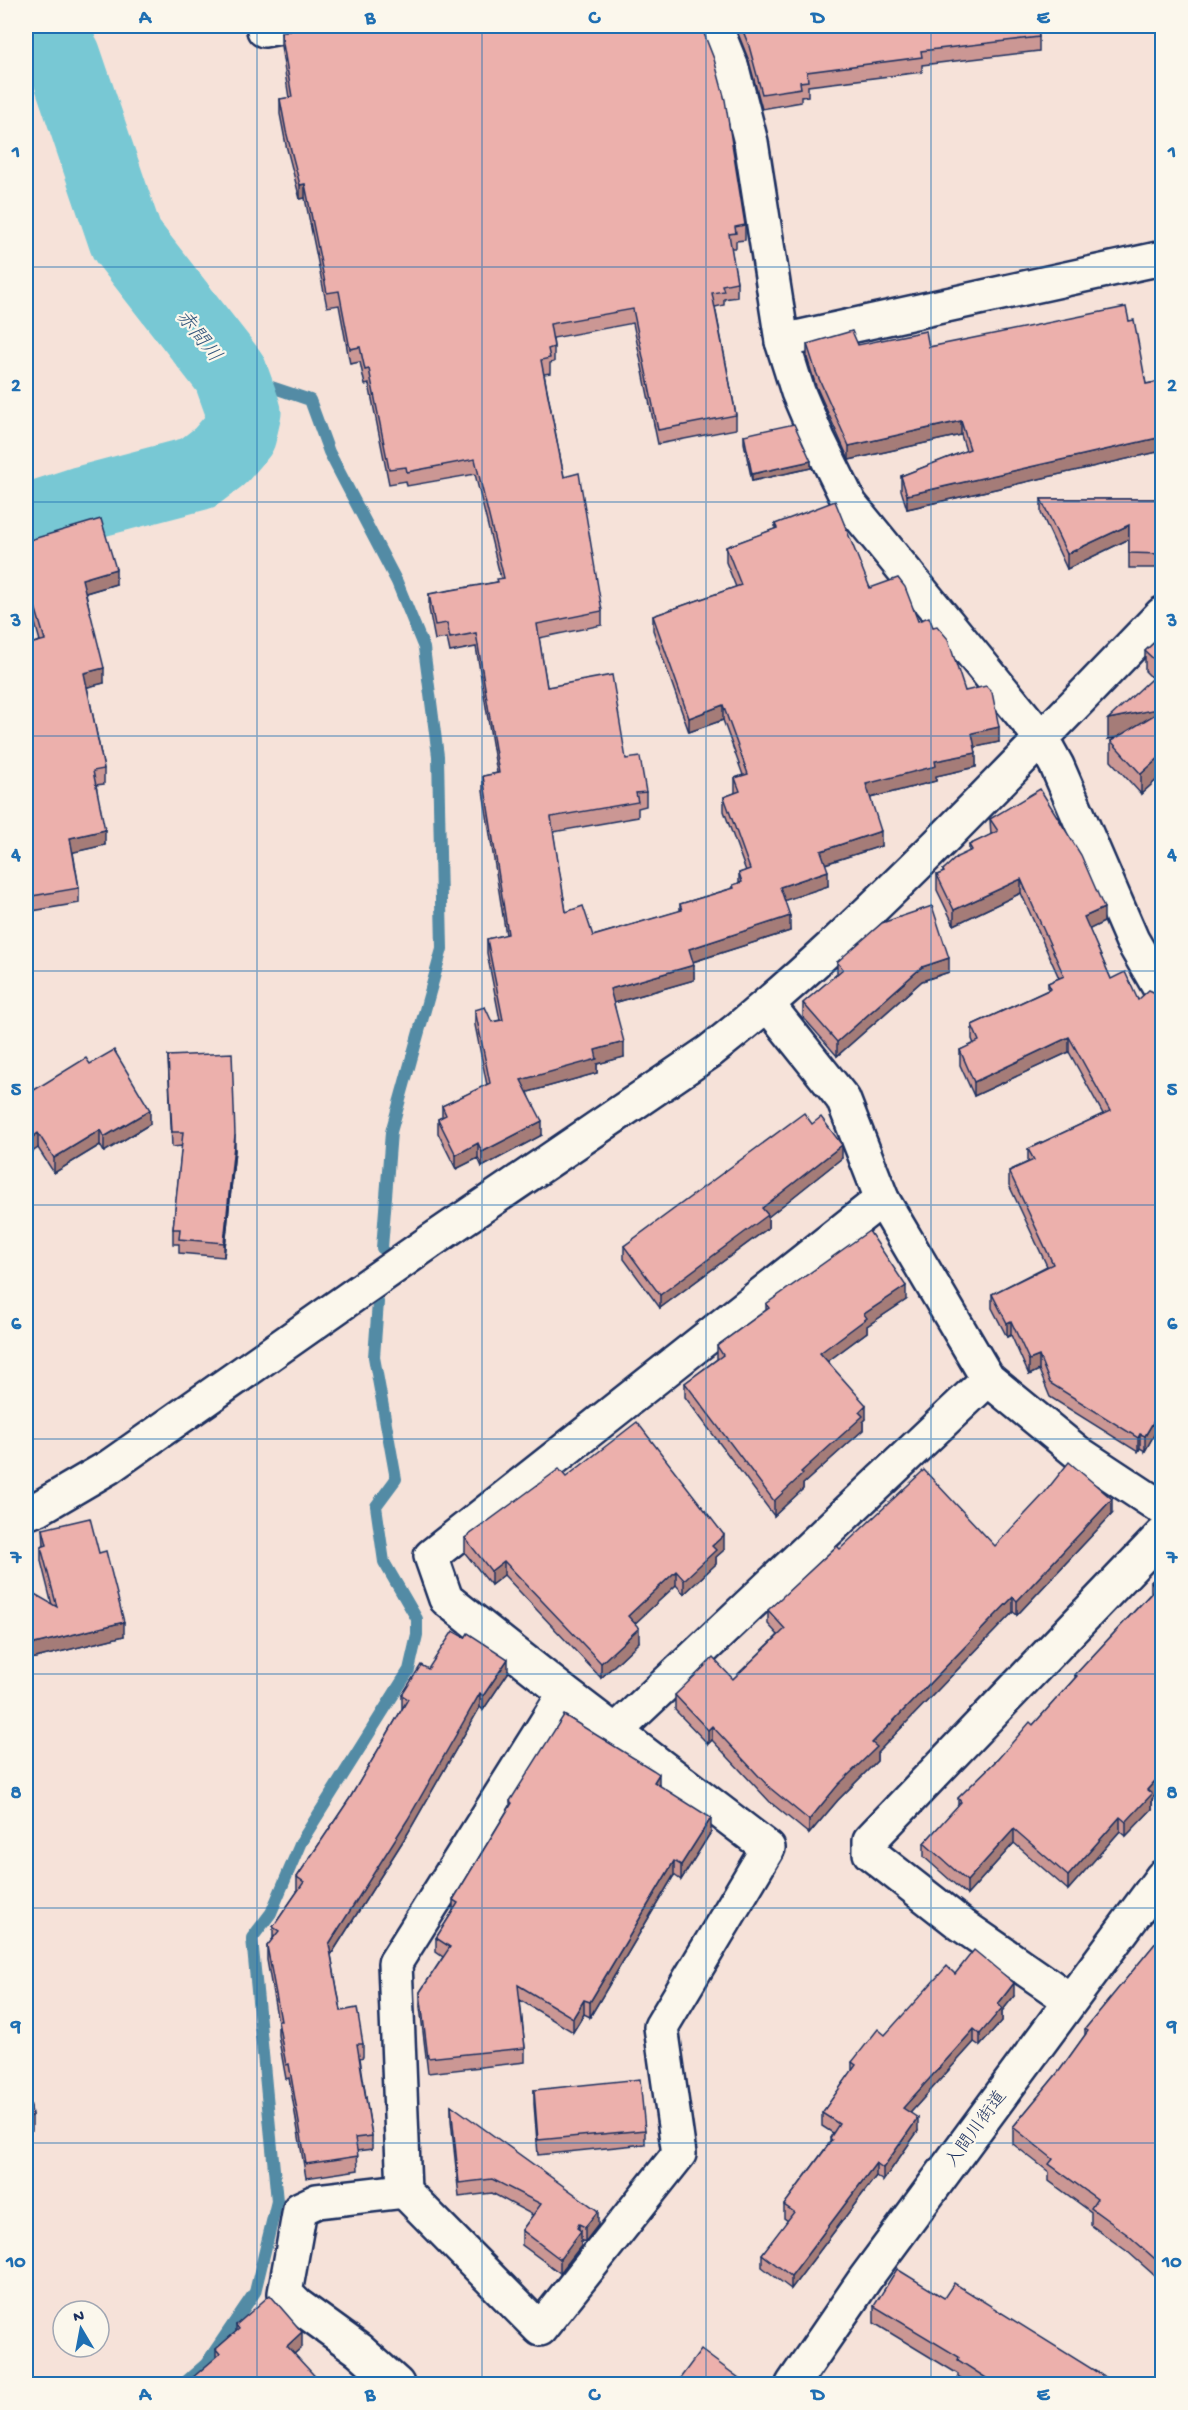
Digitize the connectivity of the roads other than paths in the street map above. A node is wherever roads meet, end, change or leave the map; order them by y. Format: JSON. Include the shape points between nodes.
{"nodes":[{"id":1,"x":715,"y":26,"type":"edge"},
{"id":2,"x":1162,"y":258,"type":"edge"},
{"id":3,"x":782,"y":341,"type":"junction"},
{"id":4,"x":1162,"y":614,"type":"edge"},
{"id":5,"x":1042,"y":739,"type":"junction"},
{"id":6,"x":1162,"y":992,"type":"edge"},
{"id":7,"x":768,"y":1005,"type":"junction"},
{"id":8,"x":882,"y":1199,"type":"junction"},
{"id":9,"x":988,"y":1379,"type":"junction"},
{"id":10,"x":1162,"y":1508,"type":"edge"},
{"id":11,"x":26,"y":1513,"type":"edge"},
{"id":12,"x":1162,"y":1535,"type":"edge"},
{"id":13,"x":564,"y":1693,"type":"junction"},
{"id":14,"x":616,"y":1731,"type":"junction"},
{"id":15,"x":1162,"y":1877,"type":"edge"},
{"id":16,"x":1070,"y":2000,"type":"junction"},
{"id":17,"x":404,"y":2191,"type":"junction"},
{"id":18,"x":396,"y":2385,"type":"edge"},
{"id":19,"x":793,"y":2385,"type":"edge"}],
"edges":[{"from":1,"to":3,"type":"street","via":[[732,68],[751,142]]},
{"from":2,"to":3,"type":"street"},
{"from":3,"to":5,"type":"street","via":[[818,440],[850,504]]},
{"from":4,"to":5,"type":"street"},
{"from":5,"to":6,"type":"street","via":[[1132,940]]},
{"from":5,"to":7,"type":"street","via":[[890,891]]},
{"from":7,"to":8,"type":"street","via":[[843,1099]]},
{"from":7,"to":11,"type":"street","via":[[709,1052],[110,1467]]},
{"from":8,"to":9,"type":"street"},
{"from":8,"to":13,"type":"street","via":[[431,1556],[446,1599]]},
{"from":9,"to":10,"type":"street","via":[[1077,1452]]},
{"from":9,"to":14,"type":"street"},
{"from":12,"to":16,"type":"street","via":[[870,1840],[870,1853],[962,1925]]},
{"from":13,"to":14,"type":"street"},
{"from":13,"to":17,"type":"street","via":[[395,1963]]},
{"from":14,"to":17,"type":"street","via":[[768,1848],[661,2027],[679,2154],[540,2329]]},
{"from":15,"to":16,"type":"street","name":"入間川街道"},
{"from":16,"to":19,"type":"street","name":"入間川街道","via":[[872,2269]]},
{"from":17,"to":18,"type":"street","via":[[317,2201],[300,2209],[285,2293],[359,2350]]}]}
